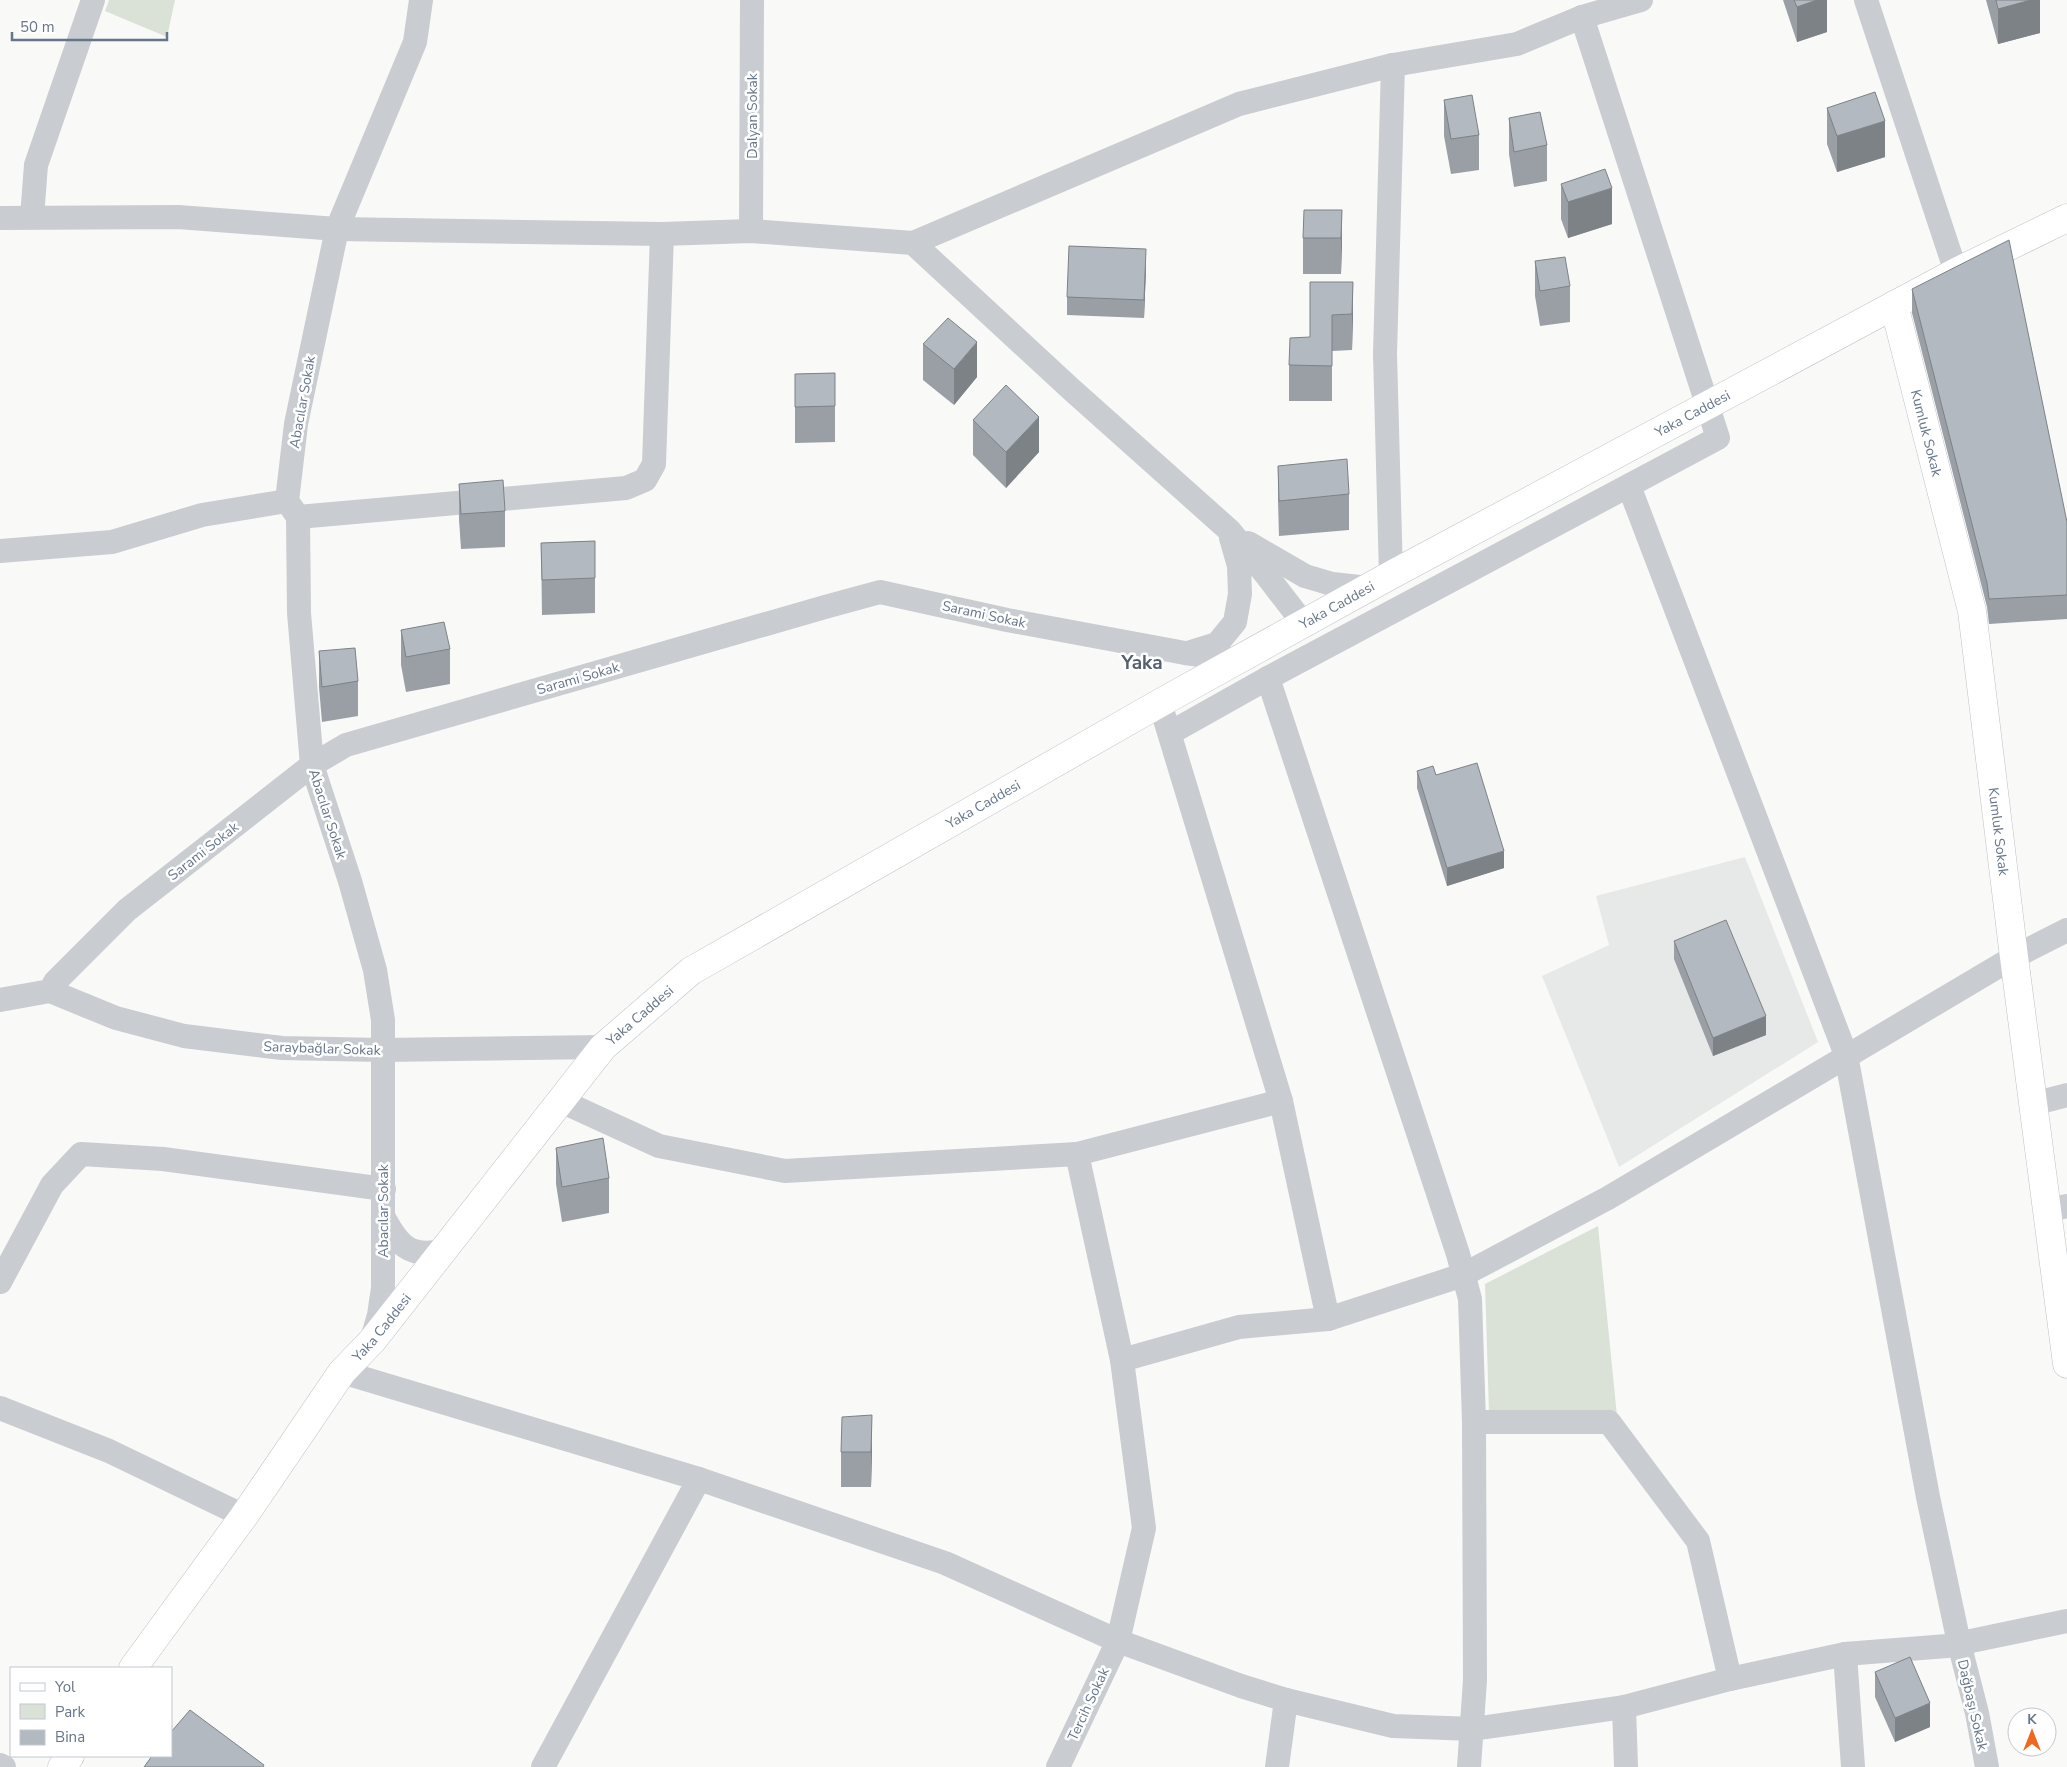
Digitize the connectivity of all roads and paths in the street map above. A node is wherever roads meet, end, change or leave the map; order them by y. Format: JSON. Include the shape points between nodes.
{"nodes":[{"id":1,"x":421,"y":0,"type":"edge"},
{"id":2,"x":752,"y":0,"type":"edge"},
{"id":3,"x":1641,"y":0,"type":"edge"},
{"id":4,"x":1866,"y":0,"type":"edge"},
{"id":5,"x":88,"y":1,"type":"edge"},
{"id":6,"x":1582,"y":17,"type":"junction"},
{"id":7,"x":1393,"y":66,"type":"junction"},
{"id":8,"x":32,"y":217,"type":"junction"},
{"id":9,"x":0,"y":218,"type":"edge"},
{"id":10,"x":2067,"y":218,"type":"edge"},
{"id":11,"x":337,"y":229,"type":"junction"},
{"id":12,"x":751,"y":231,"type":"junction"},
{"id":13,"x":662,"y":234,"type":"junction"},
{"id":14,"x":913,"y":243,"type":"junction"},
{"id":15,"x":1956,"y":272,"type":"junction"},
{"id":16,"x":1894,"y":305,"type":"junction"},
{"id":17,"x":1708,"y":406,"type":"junction"},
{"id":18,"x":1629,"y":486,"type":"junction"},
{"id":19,"x":293,"y":509,"type":"junction"},
{"id":20,"x":1230,"y":531,"type":"junction"},
{"id":21,"x":0,"y":552,"type":"edge"},
{"id":22,"x":1380,"y":581,"type":"junction"},
{"id":23,"x":1304,"y":624,"type":"junction"},
{"id":24,"x":1185,"y":653,"type":"junction"},
{"id":25,"x":1238,"y":660,"type":"junction"},
{"id":26,"x":1268,"y":678,"type":"junction"},
{"id":27,"x":1160,"y":703,"type":"junction"},
{"id":28,"x":1170,"y":733,"type":"junction"},
{"id":29,"x":312,"y":765,"type":"junction"},
{"id":30,"x":2067,"y":930,"type":"edge"},
{"id":31,"x":2014,"y":957,"type":"junction"},
{"id":32,"x":50,"y":991,"type":"junction"},
{"id":33,"x":0,"y":1000,"type":"edge"},
{"id":34,"x":603,"y":1047,"type":"junction"},
{"id":35,"x":382,"y":1050,"type":"junction"},
{"id":36,"x":1846,"y":1055,"type":"junction"},
{"id":37,"x":2067,"y":1095,"type":"edge"},
{"id":38,"x":561,"y":1101,"type":"junction"},
{"id":39,"x":1281,"y":1101,"type":"junction"},
{"id":40,"x":2033,"y":1104,"type":"junction"},
{"id":41,"x":1077,"y":1154,"type":"junction"},
{"id":42,"x":384,"y":1189,"type":"junction"},
{"id":43,"x":2057,"y":1208,"type":"edge"},
{"id":44,"x":384,"y":1218,"type":"junction"},
{"id":45,"x":441,"y":1251,"type":"junction"},
{"id":46,"x":1464,"y":1275,"type":"junction"},
{"id":47,"x":0,"y":1282,"type":"edge"},
{"id":48,"x":1328,"y":1319,"type":"junction"},
{"id":49,"x":372,"y":1341,"type":"junction"},
{"id":50,"x":1122,"y":1360,"type":"junction"},
{"id":51,"x":2067,"y":1364,"type":"edge"},
{"id":52,"x":342,"y":1372,"type":"junction"},
{"id":53,"x":0,"y":1408,"type":"edge"},
{"id":54,"x":1474,"y":1422,"type":"junction"},
{"id":55,"x":699,"y":1479,"type":"junction"},
{"id":56,"x":244,"y":1516,"type":"junction"},
{"id":57,"x":2067,"y":1621,"type":"edge"},
{"id":58,"x":1118,"y":1641,"type":"junction"},
{"id":59,"x":1959,"y":1643,"type":"junction"},
{"id":60,"x":1845,"y":1654,"type":"junction"},
{"id":61,"x":134,"y":1667,"type":"edge"},
{"id":62,"x":1730,"y":1679,"type":"junction"},
{"id":63,"x":1286,"y":1700,"type":"junction"},
{"id":64,"x":1624,"y":1706,"type":"junction"},
{"id":65,"x":1473,"y":1728,"type":"junction"},
{"id":66,"x":0,"y":1765,"type":"edge"},
{"id":67,"x":4,"y":1767,"type":"edge"},
{"id":68,"x":543,"y":1767,"type":"edge"},
{"id":69,"x":1058,"y":1767,"type":"edge"},
{"id":70,"x":1277,"y":1767,"type":"edge"},
{"id":71,"x":1469,"y":1767,"type":"edge"},
{"id":72,"x":1626,"y":1767,"type":"edge"},
{"id":73,"x":1853,"y":1767,"type":"edge"},
{"id":74,"x":1987,"y":1767,"type":"edge"}],
"edges":[{"from":1,"to":11,"type":"street","name":"Abacılar Sokak","via":[[415,42]]},
{"from":2,"to":12,"type":"street","name":"Dalyan Sokak"},
{"from":3,"to":6,"type":"street"},
{"from":4,"to":15,"type":"street"},
{"from":5,"to":8,"type":"street","via":[[36,165]]},
{"from":6,"to":7,"type":"street","via":[[1517,44]]},
{"from":6,"to":17,"type":"street"},
{"from":7,"to":14,"type":"street","via":[[1239,104]]},
{"from":7,"to":22,"type":"street"},
{"from":8,"to":9,"type":"street"},
{"from":8,"to":11,"type":"street","via":[[178,217]]},
{"from":10,"to":15,"type":"street","name":"Yaka Caddesi"},
{"from":11,"to":13,"type":"street"},
{"from":11,"to":19,"type":"street","name":"Abacılar Sokak","via":[[296,424]]},
{"from":12,"to":13,"type":"street"},
{"from":12,"to":14,"type":"street"},
{"from":13,"to":19,"type":"street","via":[[654,464],[645,480],[626,488]]},
{"from":14,"to":20,"type":"street"},
{"from":15,"to":16,"type":"street","name":"Yaka Caddesi"},
{"from":16,"to":17,"type":"street","name":"Yaka Caddesi"},
{"from":16,"to":31,"type":"street","name":"Kumluk Sokak","via":[[1972,611]]},
{"from":17,"to":18,"type":"street","via":[[1718,438]]},
{"from":17,"to":22,"type":"street","name":"Yaka Caddesi"},
{"from":18,"to":26,"type":"street"},
{"from":18,"to":36,"type":"street","name":"Dağbaşı Sokak"},
{"from":19,"to":21,"type":"street","via":[[202,515],[112,542]]},
{"from":19,"to":29,"type":"street","name":"Abacılar Sokak"},
{"from":20,"to":22,"type":"street","via":[[1306,576],[1332,584]]},
{"from":20,"to":23,"type":"street"},
{"from":20,"to":24,"type":"street","via":[[1239,566],[1240,594],[1235,622],[1217,644]]},
{"from":22,"to":23,"type":"street","name":"Yaka Caddesi"},
{"from":23,"to":25,"type":"street","name":"Yaka Caddesi"},
{"from":24,"to":25,"type":"street","name":"Sarami Sokak"},
{"from":24,"to":29,"type":"street","name":"Sarami Sokak","via":[[1007,620],[880,592],[346,744]]},
{"from":25,"to":27,"type":"street","name":"Yaka Caddesi"},
{"from":26,"to":28,"type":"street"},
{"from":26,"to":46,"type":"street"},
{"from":27,"to":28,"type":"street"},
{"from":27,"to":34,"type":"street","name":"Yaka Caddesi","via":[[691,971]]},
{"from":28,"to":39,"type":"street"},
{"from":29,"to":32,"type":"street","name":"Sarami Sokak","via":[[127,910],[55,982]]},
{"from":29,"to":35,"type":"street","name":"Abacılar Sokak","via":[[375,970],[383,1020]]},
{"from":30,"to":31,"type":"street"},
{"from":31,"to":36,"type":"street"},
{"from":31,"to":40,"type":"street","name":"Kumluk Sokak"},
{"from":32,"to":33,"type":"street"},
{"from":32,"to":35,"type":"street","name":"Saraybağlar Sokak","via":[[116,1018],[184,1036],[282,1048]]},
{"from":34,"to":35,"type":"street","name":"Saraybağlar Sokak"},
{"from":34,"to":38,"type":"street","name":"Yaka Caddesi"},
{"from":35,"to":42,"type":"street","name":"Abacılar Sokak"},
{"from":36,"to":46,"type":"street","via":[[1608,1198]]},
{"from":36,"to":59,"type":"street","name":"Dağbaşı Sokak","via":[[1897,1339]]},
{"from":37,"to":40,"type":"street"},
{"from":38,"to":41,"type":"street","via":[[659,1146],[786,1171]]},
{"from":38,"to":45,"type":"street","name":"Yaka Caddesi"},
{"from":39,"to":41,"type":"street"},
{"from":39,"to":48,"type":"street"},
{"from":40,"to":43,"type":"street","name":"Kumluk Sokak"},
{"from":41,"to":50,"type":"street","name":"Tercih Sokak"},
{"from":42,"to":44,"type":"street","name":"Abacılar Sokak"},
{"from":42,"to":47,"type":"street","via":[[163,1159],[81,1154],[52,1185]]},
{"from":43,"to":51,"type":"street","name":"Kumluk Sokak"},
{"from":44,"to":45,"type":"street","via":[[394,1238],[408,1250],[426,1254]]},
{"from":44,"to":49,"type":"street","name":"Abacılar Sokak","via":[[383,1288]]},
{"from":45,"to":49,"type":"street","name":"Yaka Caddesi"},
{"from":46,"to":48,"type":"street"},
{"from":46,"to":54,"type":"street","via":[[1470,1299]]},
{"from":48,"to":50,"type":"street","via":[[1239,1327]]},
{"from":49,"to":52,"type":"street","name":"Yaka Caddesi"},
{"from":50,"to":58,"type":"street","name":"Tercih Sokak","via":[[1144,1528]]},
{"from":52,"to":55,"type":"street"},
{"from":52,"to":56,"type":"street","name":"Yaka Caddesi"},
{"from":53,"to":56,"type":"street","via":[[109,1451]]},
{"from":54,"to":62,"type":"street","via":[[1609,1422],[1698,1541]]},
{"from":54,"to":65,"type":"street"},
{"from":55,"to":58,"type":"street","via":[[945,1563]]},
{"from":55,"to":68,"type":"street"},
{"from":56,"to":61,"type":"street","name":"Yaka Caddesi"},
{"from":57,"to":59,"type":"street"},
{"from":58,"to":63,"type":"street"},
{"from":58,"to":69,"type":"street","name":"Tercih Sokak"},
{"from":59,"to":60,"type":"street"},
{"from":59,"to":74,"type":"street","name":"Dağbaşı Sokak","via":[[1978,1713]]},
{"from":60,"to":62,"type":"street"},
{"from":60,"to":73,"type":"street"},
{"from":62,"to":64,"type":"street"},
{"from":63,"to":65,"type":"street","via":[[1393,1726]]},
{"from":63,"to":70,"type":"street"},
{"from":64,"to":65,"type":"street"},
{"from":64,"to":72,"type":"street"},
{"from":65,"to":71,"type":"street"},
{"from":66,"to":67,"type":"street"}]}
